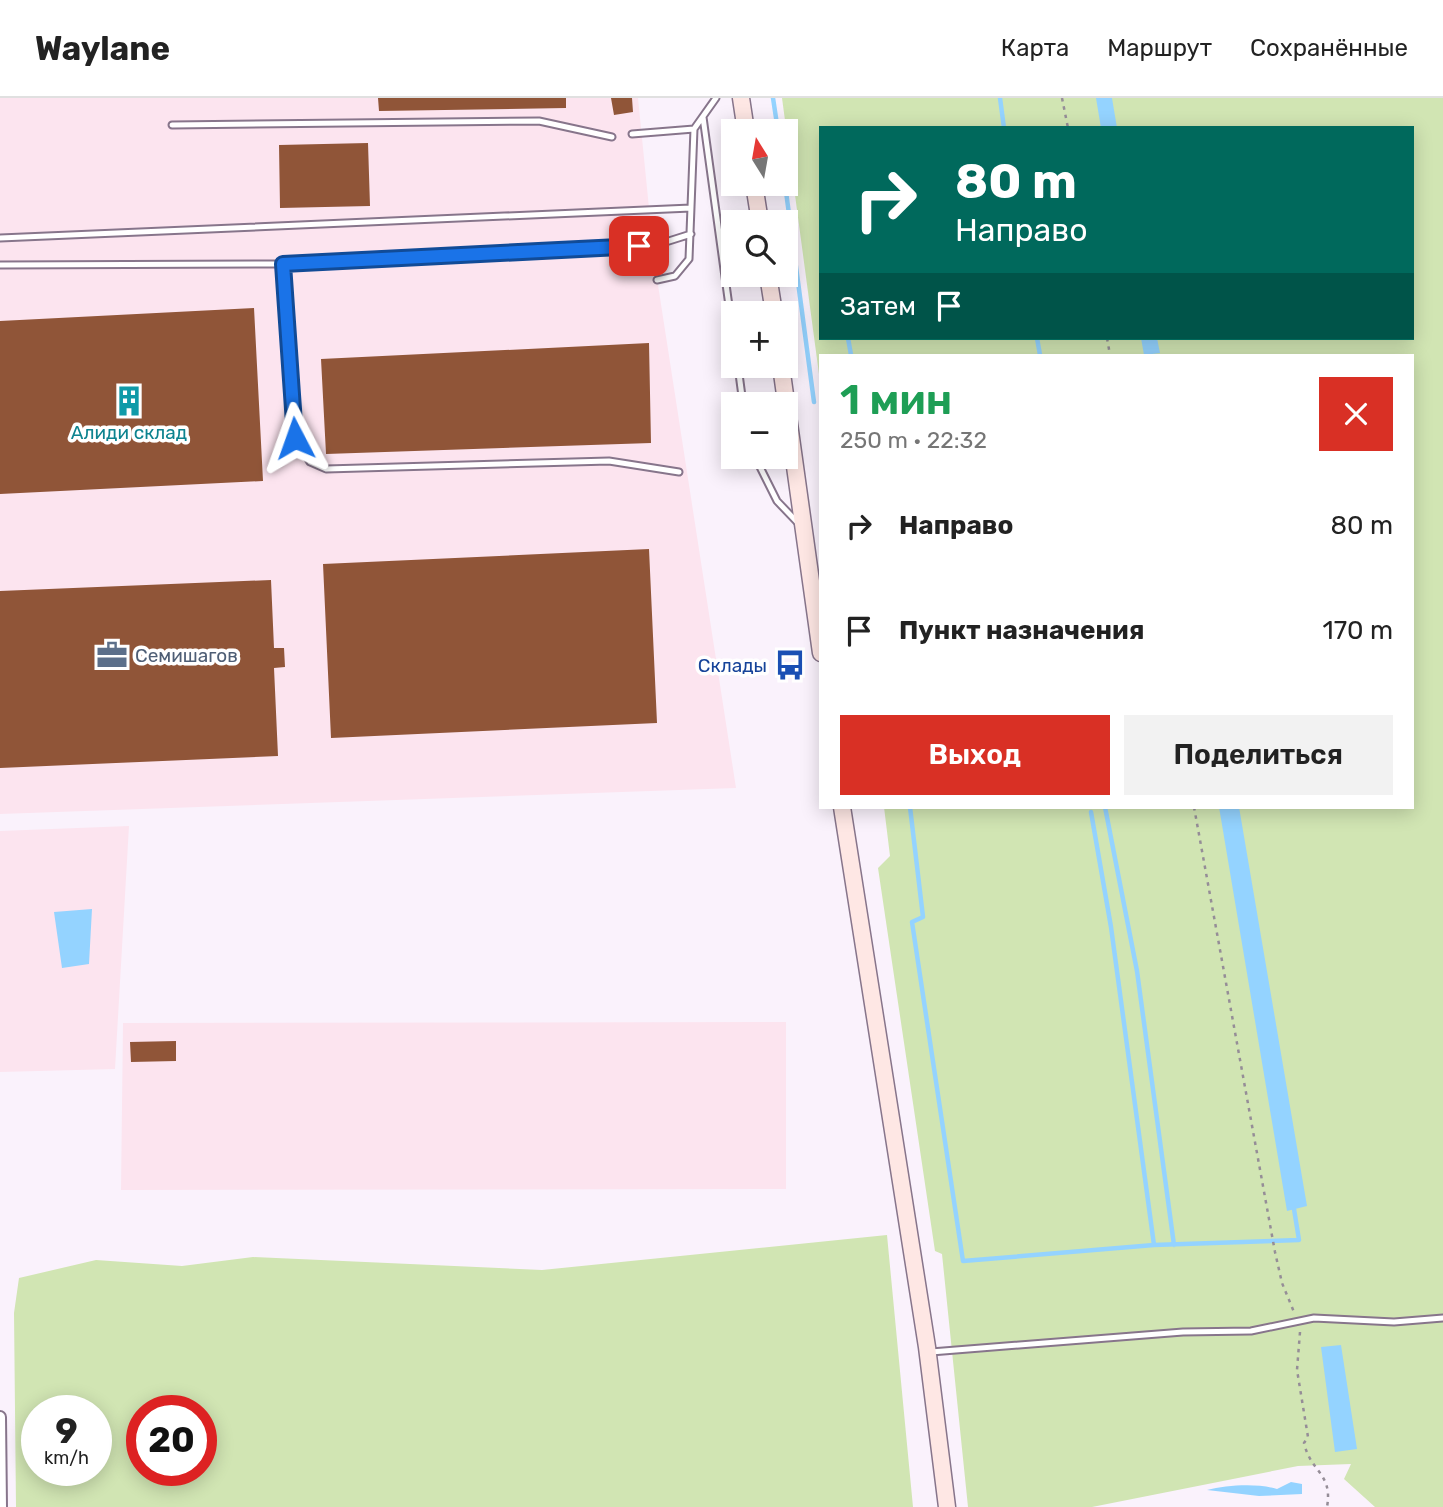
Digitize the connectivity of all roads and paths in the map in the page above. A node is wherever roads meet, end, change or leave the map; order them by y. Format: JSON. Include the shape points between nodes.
{"nodes":[{"id":1,"x":716,"y":98,"type":"edge"},
{"id":2,"x":741,"y":98,"type":"edge"},
{"id":3,"x":1062,"y":98,"type":"edge"},
{"id":4,"x":703,"y":117,"type":"junction"},
{"id":5,"x":744,"y":119,"type":"edge"},
{"id":6,"x":172,"y":125,"type":"dead end"},
{"id":7,"x":1068,"y":126,"type":"edge"},
{"id":8,"x":694,"y":129,"type":"junction"},
{"id":9,"x":632,"y":134,"type":"dead end"},
{"id":10,"x":612,"y":136,"type":"dead end"},
{"id":11,"x":691,"y":208,"type":"junction"},
{"id":12,"x":691,"y":234,"type":"junction"},
{"id":13,"x":0,"y":238,"type":"edge"},
{"id":14,"x":283,"y":264,"type":"junction"},
{"id":15,"x":0,"y":265,"type":"edge"},
{"id":16,"x":657,"y":280,"type":"dead end"},
{"id":17,"x":728,"y":301,"type":"edge"},
{"id":18,"x":783,"y":378,"type":"edge"},
{"id":19,"x":761,"y":469,"type":"edge"},
{"id":20,"x":679,"y":472,"type":"dead end"},
{"id":21,"x":806,"y":532,"type":"junction"},
{"id":22,"x":819,"y":637,"type":"edge"},
{"id":23,"x":842,"y":809,"type":"edge"},
{"id":24,"x":1194,"y":809,"type":"edge"},
{"id":25,"x":1443,"y":1318,"type":"edge"},
{"id":26,"x":1298,"y":1321,"type":"junction"},
{"id":27,"x":928,"y":1353,"type":"junction"},
{"id":28,"x":0,"y":1417,"type":"edge"},
{"id":29,"x":1,"y":1507,"type":"edge"},
{"id":30,"x":947,"y":1507,"type":"edge"},
{"id":31,"x":1327,"y":1507,"type":"edge"}],
"edges":[{"from":1,"to":4,"type":"lane"},
{"from":2,"to":5,"type":"main road"},
{"from":3,"to":7,"type":"path"},
{"from":4,"to":8,"type":"lane"},
{"from":4,"to":17,"type":"lane"},
{"from":6,"to":10,"type":"lane","via":[[540,121]]},
{"from":8,"to":9,"type":"lane"},
{"from":8,"to":11,"type":"lane"},
{"from":11,"to":12,"type":"lane"},
{"from":11,"to":13,"type":"lane"},
{"from":12,"to":14,"type":"lane","via":[[653,246]]},
{"from":12,"to":16,"type":"lane","via":[[689,259],[675,276]]},
{"from":14,"to":15,"type":"lane"},
{"from":14,"to":20,"type":"lane","via":[[295,438],[310,462],[326,468],[609,461]]},
{"from":18,"to":21,"type":"main road"},
{"from":19,"to":21,"type":"lane","via":[[777,501]]},
{"from":21,"to":22,"type":"main road"},
{"from":23,"to":27,"type":"main road"},
{"from":24,"to":26,"type":"path","via":[[1275,1252]]},
{"from":25,"to":26,"type":"lane"},
{"from":26,"to":27,"type":"lane","via":[[1251,1331],[1183,1332]]},
{"from":26,"to":31,"type":"path","via":[[1297,1370],[1308,1437],[1304,1443],[1308,1460],[1330,1490]]},
{"from":27,"to":30,"type":"main road"},
{"from":28,"to":29,"type":"street"}]}
